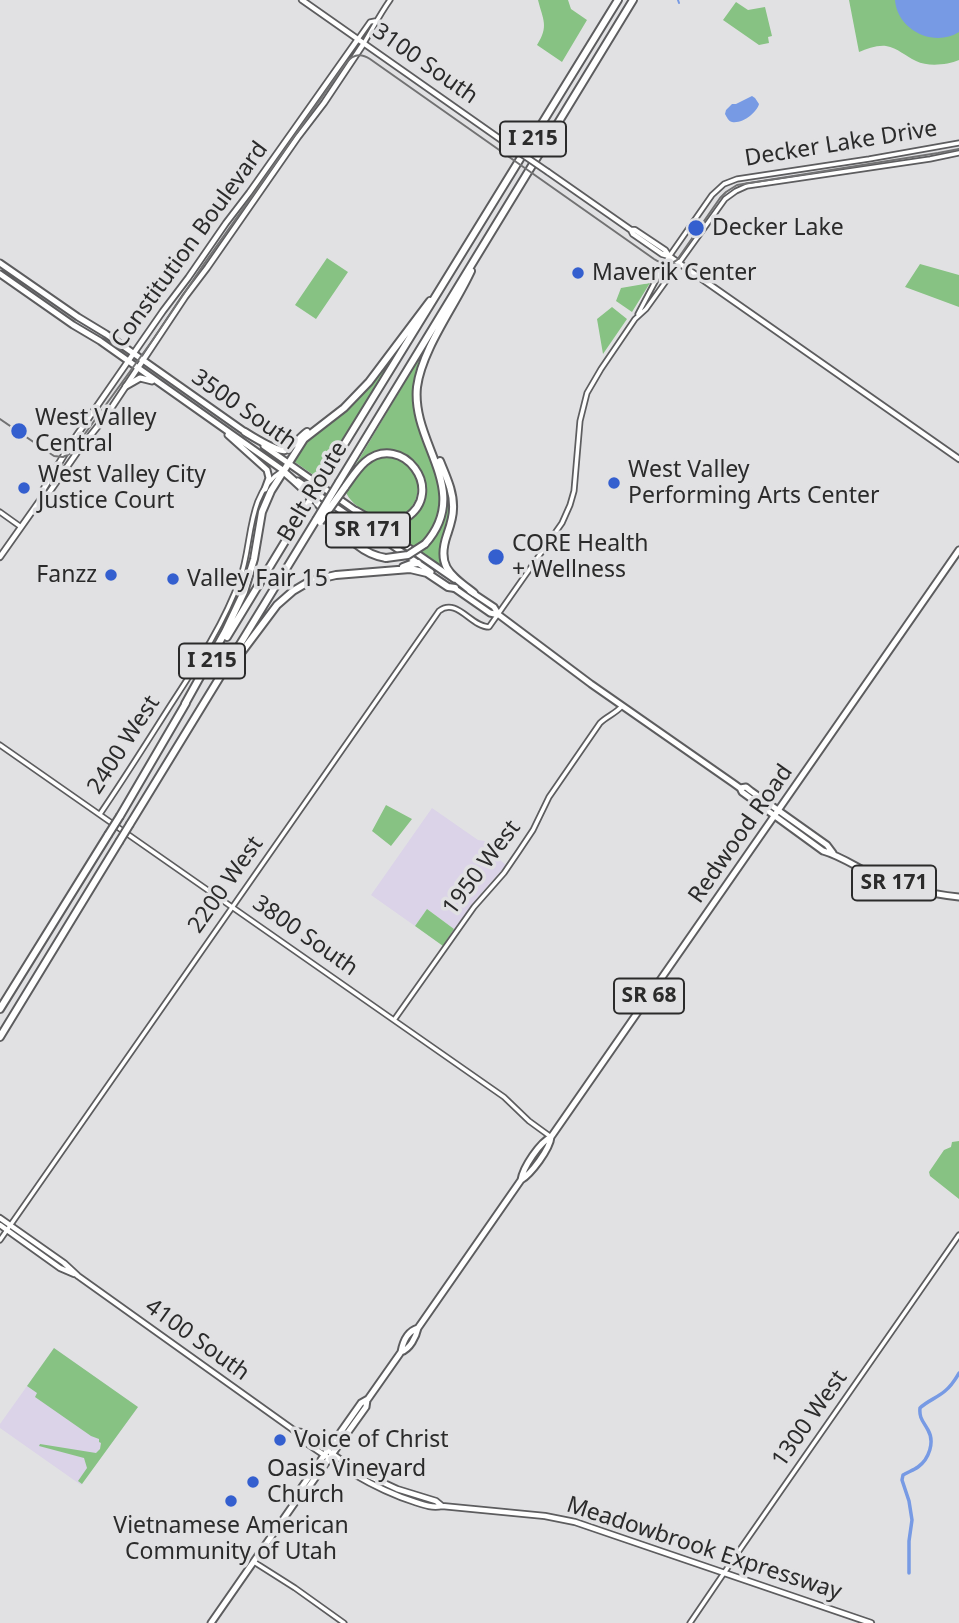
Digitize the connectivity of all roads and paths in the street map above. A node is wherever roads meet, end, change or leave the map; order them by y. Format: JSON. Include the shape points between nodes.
{"nodes":[{"id":1,"x":302,"y":0,"type":"edge"},
{"id":2,"x":390,"y":0,"type":"edge"},
{"id":3,"x":618,"y":0,"type":"edge"},
{"id":4,"x":633,"y":0,"type":"edge"},
{"id":5,"x":375,"y":20,"type":"junction"},
{"id":6,"x":358,"y":39,"type":"junction"},
{"id":7,"x":364,"y":44,"type":"junction"},
{"id":8,"x":959,"y":143,"type":"edge"},
{"id":9,"x":959,"y":153,"type":"edge"},
{"id":10,"x":482,"y":246,"type":"junction"},
{"id":11,"x":669,"y":256,"type":"junction"},
{"id":12,"x":0,"y":262,"type":"edge"},
{"id":13,"x":678,"y":262,"type":"junction"},
{"id":14,"x":0,"y":274,"type":"edge"},
{"id":15,"x":449,"y":278,"type":"junction"},
{"id":16,"x":635,"y":319,"type":"junction"},
{"id":17,"x":133,"y":354,"type":"junction"},
{"id":18,"x":143,"y":360,"type":"junction"},
{"id":19,"x":128,"y":361,"type":"junction"},
{"id":20,"x":138,"y":368,"type":"junction"},
{"id":21,"x":421,"y":369,"type":"junction"},
{"id":22,"x":159,"y":384,"type":"junction"},
{"id":23,"x":126,"y":386,"type":"junction"},
{"id":24,"x":221,"y":428,"type":"junction"},
{"id":25,"x":316,"y":429,"type":"junction"},
{"id":26,"x":245,"y":432,"type":"junction"},
{"id":27,"x":959,"y":459,"type":"edge"},
{"id":28,"x":289,"y":463,"type":"junction"},
{"id":29,"x":284,"y":471,"type":"junction"},
{"id":30,"x":342,"y":485,"type":"junction"},
{"id":31,"x":265,"y":489,"type":"junction"},
{"id":32,"x":43,"y":496,"type":"junction"},
{"id":33,"x":356,"y":511,"type":"junction"},
{"id":34,"x":0,"y":512,"type":"edge"},
{"id":35,"x":21,"y":527,"type":"junction"},
{"id":36,"x":959,"y":550,"type":"edge"},
{"id":37,"x":0,"y":557,"type":"edge"},
{"id":38,"x":418,"y":563,"type":"junction"},
{"id":39,"x":395,"y":570,"type":"junction"},
{"id":40,"x":455,"y":588,"type":"junction"},
{"id":41,"x":474,"y":593,"type":"junction"},
{"id":42,"x":499,"y":615,"type":"junction"},
{"id":43,"x":186,"y":704,"type":"junction"},
{"id":44,"x":202,"y":706,"type":"junction"},
{"id":45,"x":622,"y":706,"type":"junction"},
{"id":46,"x":0,"y":745,"type":"edge"},
{"id":47,"x":776,"y":813,"type":"junction"},
{"id":48,"x":100,"y":814,"type":"junction"},
{"id":49,"x":959,"y":897,"type":"edge"},
{"id":50,"x":232,"y":907,"type":"junction"},
{"id":51,"x":0,"y":1009,"type":"edge"},
{"id":52,"x":394,"y":1020,"type":"junction"},
{"id":53,"x":0,"y":1037,"type":"edge"},
{"id":54,"x":551,"y":1137,"type":"junction"},
{"id":55,"x":0,"y":1218,"type":"edge"},
{"id":56,"x":0,"y":1225,"type":"edge"},
{"id":57,"x":9,"y":1228,"type":"junction"},
{"id":58,"x":959,"y":1235,"type":"edge"},
{"id":59,"x":0,"y":1240,"type":"edge"},
{"id":60,"x":329,"y":1455,"type":"junction"},
{"id":61,"x":395,"y":1494,"type":"junction"},
{"id":62,"x":416,"y":1496,"type":"junction"},
{"id":63,"x":442,"y":1506,"type":"junction"},
{"id":64,"x":254,"y":1562,"type":"junction"},
{"id":65,"x":724,"y":1573,"type":"junction"},
{"id":66,"x":211,"y":1623,"type":"edge"},
{"id":67,"x":344,"y":1623,"type":"edge"},
{"id":68,"x":690,"y":1623,"type":"edge"},
{"id":69,"x":871,"y":1623,"type":"edge"}],
"edges":[{"from":1,"to":6,"type":"main road","name":"3100 South"},
{"from":2,"to":5,"type":"street","name":"Constitution Boulevard"},
{"from":3,"to":15,"type":"highway","name":"Belt Route","number":"I 215"},
{"from":4,"to":10,"type":"highway","name":"Belt Route","number":"I 215"},
{"from":5,"to":6,"type":"street","name":"Constitution Boulevard"},
{"from":5,"to":7,"type":"street","name":"Constitution Boulevard"},
{"from":6,"to":7,"type":"main road","name":"3100 South"},
{"from":6,"to":17,"type":"main road","name":"Constitution Boulevard"},
{"from":7,"to":11,"type":"main road","name":"3100 South","bridge":true},
{"from":7,"to":18,"type":"main road","name":"Constitution Boulevard"},
{"from":8,"to":11,"type":"street","name":"Decker Lake Drive","via":[[732,180],[712,195]]},
{"from":9,"to":13,"type":"street","name":"Decker Lake Drive","via":[[743,188],[725,199]]},
{"from":10,"to":21,"type":"highway"},
{"from":10,"to":30,"type":"highway","name":"Belt Route","number":"I 215"},
{"from":11,"to":13,"type":"main road","name":"3100 South"},
{"from":11,"to":16,"type":"street","name":"Decker Lake Drive"},
{"from":12,"to":17,"type":"main road","name":"3500 South","number":"SR 171"},
{"from":13,"to":16,"type":"street","name":"Decker Lake Drive"},
{"from":13,"to":27,"type":"main road","name":"3100 South"},
{"from":14,"to":19,"type":"main road","name":"3500 South","number":"SR 171"},
{"from":15,"to":25,"type":"highway","via":[[374,376]]},
{"from":15,"to":43,"type":"highway","name":"Belt Route","number":"I 215","bridge":true},
{"from":16,"to":42,"type":"street","name":"Decker Lake Drive","via":[[584,401],[575,483],[565,517]]},
{"from":17,"to":18,"type":"main road","name":"3500 South","number":"SR 171"},
{"from":17,"to":19,"type":"main road","name":"Constitution Boulevard"},
{"from":18,"to":20,"type":"main road","name":"Constitution Boulevard"},
{"from":18,"to":26,"type":"main road","name":"3500 South","number":"SR 171"},
{"from":19,"to":20,"type":"main road","name":"3500 South","number":"SR 171"},
{"from":19,"to":32,"type":"main road","name":"Constitution Boulevard","via":[[64,453]]},
{"from":20,"to":22,"type":"main road","name":"3500 South","number":"SR 171"},
{"from":20,"to":23,"type":"main road","name":"Constitution Boulevard"},
{"from":21,"to":29,"type":"highway","bridge":true,"via":[[418,413],[444,498],[438,525],[425,544],[408,555],[386,558],[370,554]]},
{"from":21,"to":41,"type":"highway","via":[[422,417],[453,503],[443,561],[450,574]]},
{"from":22,"to":23,"type":"main road","via":[[140,378]]},
{"from":22,"to":24,"type":"main road","name":"3500 South","number":"SR 171"},
{"from":23,"to":32,"type":"main road","name":"Constitution Boulevard"},
{"from":24,"to":29,"type":"main road","name":"3500 South","number":"SR 171"},
{"from":24,"to":31,"type":"main road","via":[[267,470]]},
{"from":25,"to":26,"type":"highway","via":[[282,450]]},
{"from":25,"to":28,"type":"highway","via":[[301,442]]},
{"from":26,"to":28,"type":"main road","name":"3500 South","number":"SR 171"},
{"from":28,"to":29,"type":"highway"},
{"from":28,"to":33,"type":"main road","name":"3500 South","number":"SR 171"},
{"from":29,"to":31,"type":"street","name":"2400 West"},
{"from":29,"to":38,"type":"main road","name":"3500 South","number":"SR 171"},
{"from":29,"to":43,"type":"highway","via":[[264,506],[244,592]]},
{"from":30,"to":33,"type":"highway","via":[[371,458],[382,454],[404,458],[419,474],[421,499],[404,519],[383,523]]},
{"from":30,"to":44,"type":"highway","name":"Belt Route","number":"I 215","bridge":true},
{"from":31,"to":48,"type":"street","name":"2400 West","via":[[255,511],[243,572],[227,611]]},
{"from":32,"to":35,"type":"main road","name":"Constitution Boulevard"},
{"from":33,"to":41,"type":"main road","name":"3500 South","number":"SR 171"},
{"from":34,"to":35,"type":"street"},
{"from":35,"to":37,"type":"main road","name":"Constitution Boulevard"},
{"from":36,"to":47,"type":"main road","name":"Redwood Road","number":"SR 68"},
{"from":38,"to":39,"type":"highway"},
{"from":38,"to":40,"type":"main road","name":"3500 South","number":"SR 171"},
{"from":39,"to":40,"type":"highway","via":[[423,571]]},
{"from":39,"to":44,"type":"highway","via":[[327,576],[293,591],[270,613]]},
{"from":40,"to":42,"type":"main road","name":"3500 South","number":"SR 171"},
{"from":41,"to":42,"type":"main road","name":"3500 South","number":"SR 171"},
{"from":42,"to":45,"type":"main road","name":"3500 South","number":"SR 171"},
{"from":42,"to":50,"type":"street","name":"2200 West","via":[[486,628],[453,607],[439,611]]},
{"from":43,"to":51,"type":"highway","name":"Belt Route","number":"I 215","bridge":true},
{"from":44,"to":53,"type":"highway","name":"Belt Route","number":"I 215","bridge":true},
{"from":45,"to":47,"type":"main road","name":"3500 South","number":"SR 171","via":[[740,788],[746,787]]},
{"from":45,"to":52,"type":"street","name":"1950 West","via":[[600,723],[549,797],[519,852],[478,901]]},
{"from":46,"to":48,"type":"street","name":"3800 South"},
{"from":47,"to":49,"type":"main road","name":"3500 South","number":"SR 171","via":[[862,869],[894,883]]},
{"from":47,"to":54,"type":"main road","name":"Redwood Road","number":"SR 68"},
{"from":48,"to":50,"type":"street","name":"3800 South"},
{"from":50,"to":52,"type":"street","name":"3800 South"},
{"from":50,"to":57,"type":"street","name":"2200 West"},
{"from":52,"to":54,"type":"street","name":"3800 South","via":[[505,1097]]},
{"from":54,"to":60,"type":"main road","name":"Redwood Road","number":"SR 68","via":[[406,1350],[361,1403]]},
{"from":55,"to":57,"type":"main road"},
{"from":56,"to":57,"type":"main road"},
{"from":57,"to":59,"type":"street","name":"2200 West"},
{"from":57,"to":60,"type":"main road","name":"4100 South"},
{"from":58,"to":65,"type":"street","name":"1300 West"},
{"from":60,"to":61,"type":"main road","name":"Meadowbrook Expressway","via":[[350,1473]]},
{"from":60,"to":62,"type":"main road","name":"Meadowbrook Expressway"},
{"from":60,"to":64,"type":"main road","name":"Redwood Road","number":"SR 68"},
{"from":61,"to":62,"type":"main road"},
{"from":61,"to":63,"type":"main road","name":"Meadowbrook Expressway","via":[[427,1506]]},
{"from":62,"to":63,"type":"main road","name":"Meadowbrook Expressway"},
{"from":63,"to":65,"type":"main road","name":"Meadowbrook Expressway","via":[[575,1522]]},
{"from":64,"to":66,"type":"main road","name":"Redwood Road","number":"SR 68"},
{"from":64,"to":67,"type":"street"},
{"from":65,"to":68,"type":"street","name":"1300 West"},
{"from":65,"to":69,"type":"main road","name":"Meadowbrook Expressway"}]}
